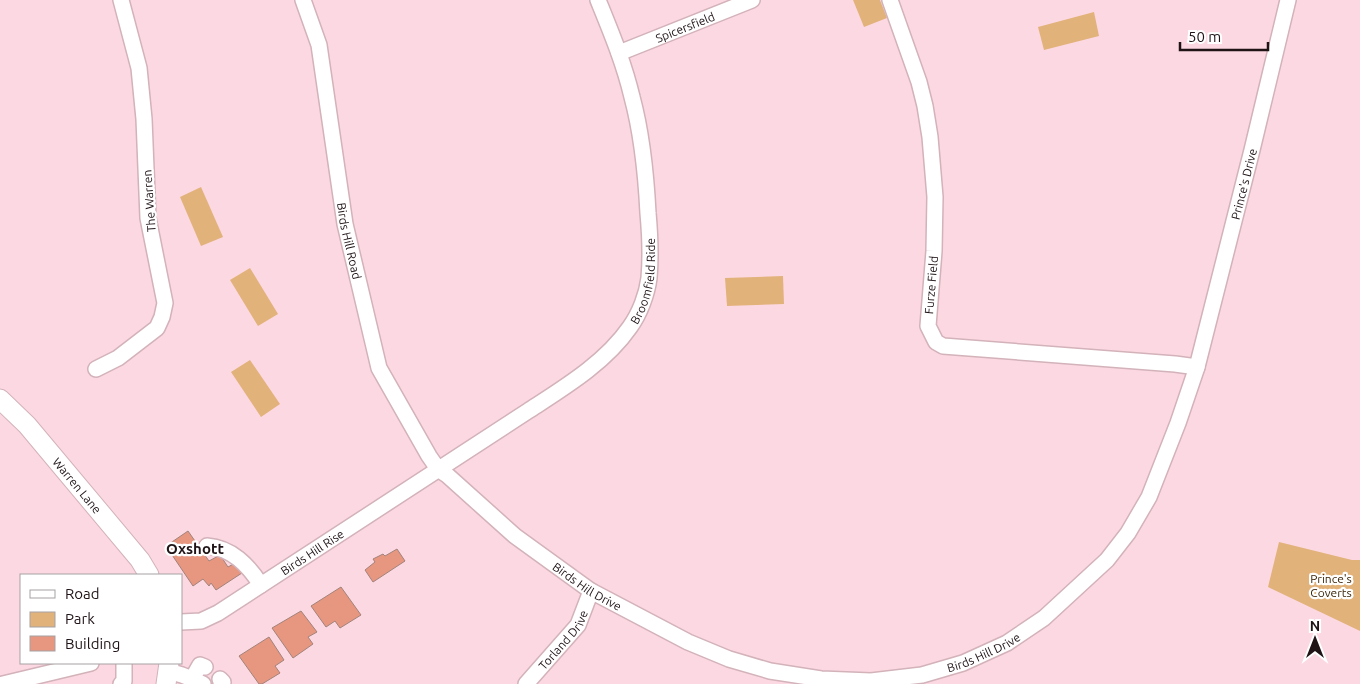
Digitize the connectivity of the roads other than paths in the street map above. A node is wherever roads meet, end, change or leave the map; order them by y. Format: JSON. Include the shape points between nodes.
{"nodes":[{"id":1,"x":121,"y":0,"type":"edge"},
{"id":2,"x":303,"y":0,"type":"edge"},
{"id":3,"x":598,"y":0,"type":"edge"},
{"id":4,"x":752,"y":0,"type":"edge"},
{"id":5,"x":890,"y":0,"type":"edge"},
{"id":6,"x":1288,"y":0,"type":"edge"},
{"id":7,"x":619,"y":53,"type":"junction"},
{"id":8,"x":1197,"y":367,"type":"junction"},
{"id":9,"x":96,"y":369,"type":"dead end"},
{"id":10,"x":0,"y":399,"type":"edge"},
{"id":11,"x":438,"y":469,"type":"junction"},
{"id":12,"x":207,"y":546,"type":"dead end"},
{"id":13,"x":148,"y":574,"type":"edge"},
{"id":14,"x":261,"y":585,"type":"junction"},
{"id":15,"x":591,"y":591,"type":"junction"},
{"id":16,"x":182,"y":622,"type":"edge"},
{"id":17,"x":87,"y":664,"type":"edge"},
{"id":18,"x":124,"y":664,"type":"edge"},
{"id":19,"x":205,"y":667,"type":"dead end"},
{"id":20,"x":182,"y":678,"type":"edge"},
{"id":21,"x":3,"y":684,"type":"edge"},
{"id":22,"x":121,"y":684,"type":"edge"},
{"id":23,"x":526,"y":684,"type":"edge"}],
"edges":[{"from":1,"to":9,"type":"street","name":"The Warren","via":[[138,68],[144,119],[148,218],[165,302],[157,328],[118,358]]},
{"from":2,"to":11,"type":"street","name":"Birds Hill Road","via":[[319,45],[344,224],[379,368]]},
{"from":3,"to":7,"type":"street","name":"Broomfield Ride"},
{"from":4,"to":7,"type":"street","name":"Spicersfield"},
{"from":5,"to":8,"type":"street","name":"Furze Field","via":[[926,106],[935,197],[928,326],[936,342],[943,346]]},
{"from":6,"to":8,"type":"street","name":"Prince's Drive"},
{"from":7,"to":11,"type":"street","name":"Broomfield Ride","via":[[632,98],[646,182],[651,254],[649,280],[641,306],[631,326],[608,354]]},
{"from":8,"to":15,"type":"street","name":"Birds Hill Drive","via":[[1149,497],[1107,560],[1044,618],[1007,643],[963,663],[922,675],[871,681],[821,679],[770,671],[688,642]]},
{"from":10,"to":13,"type":"main road","name":"Warren Lane","via":[[27,425]]},
{"from":11,"to":14,"type":"street","name":"Birds Hill Rise"},
{"from":11,"to":15,"type":"street","name":"Birds Hill Drive","via":[[515,536]]},
{"from":12,"to":14,"type":"street","via":[[215,546],[239,558]]},
{"from":14,"to":16,"type":"street","name":"Birds Hill Rise","via":[[209,618]]},
{"from":15,"to":23,"type":"street","name":"Torland Drive","via":[[578,625]]},
{"from":17,"to":21,"type":"street"},
{"from":18,"to":22,"type":"street","via":[[124,681]]},
{"from":19,"to":20,"type":"street","via":[[200,665]]}]}
